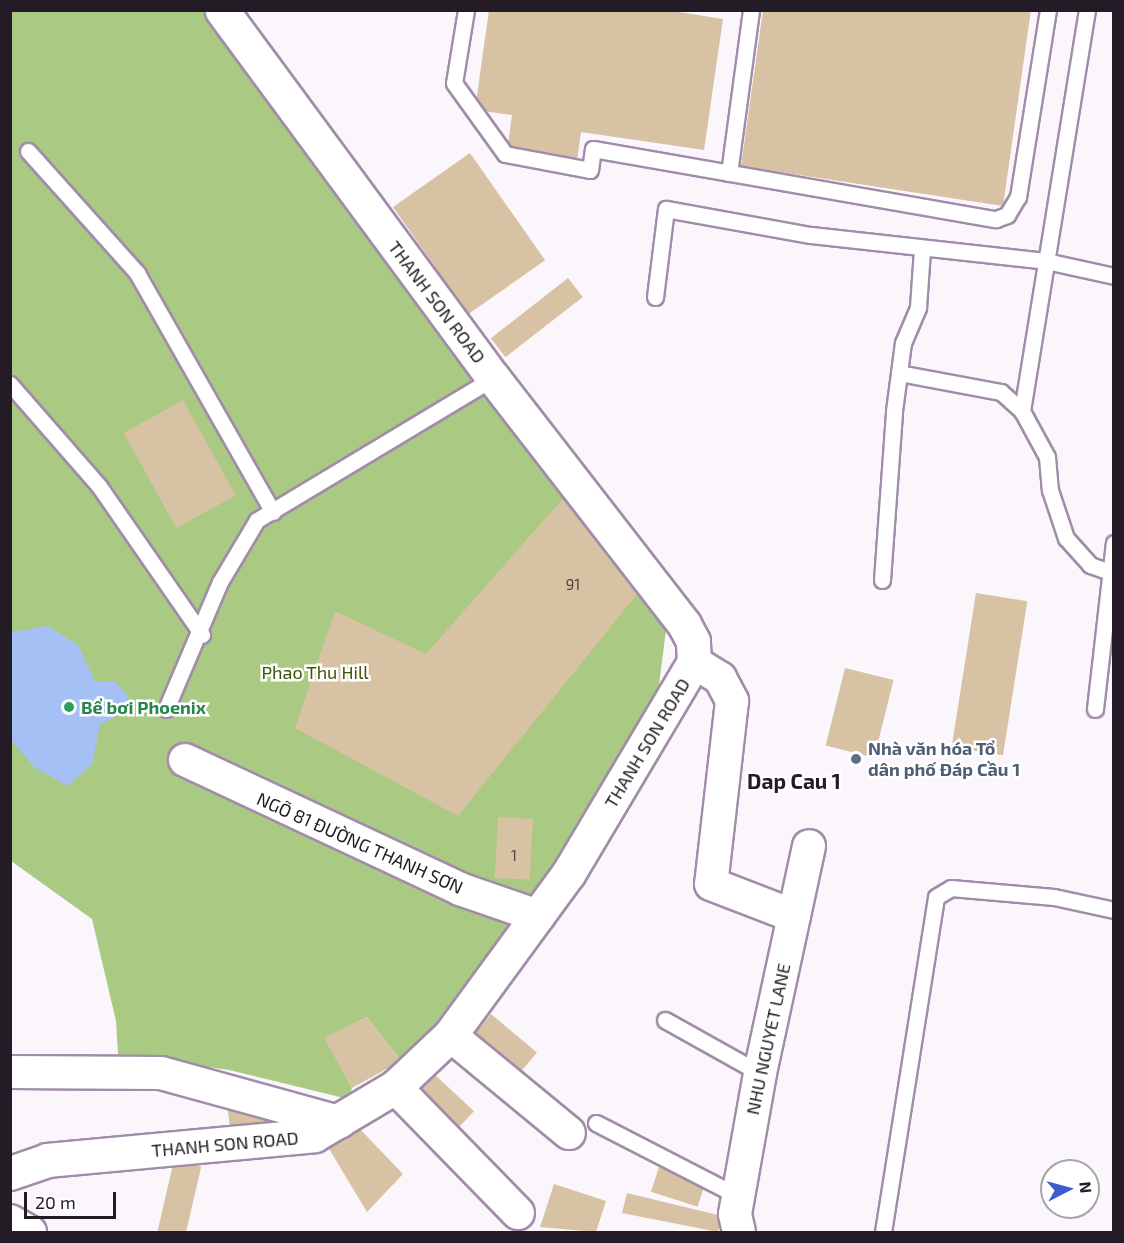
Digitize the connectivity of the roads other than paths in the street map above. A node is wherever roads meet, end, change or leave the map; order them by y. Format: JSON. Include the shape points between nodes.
{"nodes":[{"id":1,"x":222,"y":10,"type":"edge"},
{"id":2,"x":466,"y":10,"type":"edge"},
{"id":3,"x":751,"y":10,"type":"edge"},
{"id":4,"x":1048,"y":10,"type":"edge"},
{"id":5,"x":1087,"y":10,"type":"edge"},
{"id":6,"x":28,"y":152,"type":"dead end"},
{"id":7,"x":729,"y":173,"type":"junction"},
{"id":8,"x":922,"y":250,"type":"junction"},
{"id":9,"x":1046,"y":261,"type":"junction"},
{"id":10,"x":1113,"y":276,"type":"edge"},
{"id":11,"x":655,"y":297,"type":"dead end"},
{"id":12,"x":899,"y":373,"type":"junction"},
{"id":13,"x":493,"y":378,"type":"junction"},
{"id":14,"x":10,"y":384,"type":"edge"},
{"id":15,"x":1022,"y":411,"type":"junction"},
{"id":16,"x":273,"y":512,"type":"junction"},
{"id":17,"x":1113,"y":543,"type":"edge"},
{"id":18,"x":1110,"y":572,"type":"junction"},
{"id":19,"x":882,"y":580,"type":"dead end"},
{"id":20,"x":202,"y":635,"type":"junction"},
{"id":21,"x":694,"y":662,"type":"junction"},
{"id":22,"x":166,"y":709,"type":"dead end"},
{"id":23,"x":1095,"y":709,"type":"dead end"},
{"id":24,"x":185,"y":760,"type":"dead end"},
{"id":25,"x":809,"y":846,"type":"dead end"},
{"id":26,"x":1113,"y":910,"type":"edge"},
{"id":27,"x":538,"y":915,"type":"junction"},
{"id":28,"x":794,"y":916,"type":"junction"},
{"id":29,"x":665,"y":1020,"type":"dead end"},
{"id":30,"x":450,"y":1035,"type":"junction"},
{"id":31,"x":10,"y":1072,"type":"edge"},
{"id":32,"x":760,"y":1073,"type":"junction"},
{"id":33,"x":395,"y":1087,"type":"junction"},
{"id":34,"x":339,"y":1122,"type":"junction"},
{"id":35,"x":583,"y":1128,"type":"joint"},
{"id":36,"x":10,"y":1173,"type":"edge"},
{"id":37,"x":738,"y":1196,"type":"junction"},
{"id":38,"x":518,"y":1213,"type":"dead end"},
{"id":39,"x":10,"y":1221,"type":"edge"},
{"id":40,"x":30,"y":1233,"type":"edge"},
{"id":41,"x":739,"y":1233,"type":"edge"},
{"id":42,"x":884,"y":1233,"type":"edge"}],
"edges":[{"from":1,"to":13,"type":"street","name":"THANH SON ROAD"},
{"from":2,"to":7,"type":"lane","via":[[454,83],[505,154],[590,170],[593,149]]},
{"from":3,"to":7,"type":"lane"},
{"from":4,"to":7,"type":"lane","via":[[1018,197],[1007,215],[996,219]]},
{"from":5,"to":9,"type":"lane"},
{"from":6,"to":16,"type":"lane","via":[[137,273]]},
{"from":8,"to":9,"type":"lane"},
{"from":8,"to":11,"type":"lane","via":[[666,209]]},
{"from":8,"to":12,"type":"lane","via":[[918,307],[903,343]]},
{"from":9,"to":10,"type":"lane"},
{"from":9,"to":15,"type":"lane"},
{"from":12,"to":15,"type":"lane","via":[[1001,392]]},
{"from":12,"to":19,"type":"lane"},
{"from":13,"to":16,"type":"lane"},
{"from":13,"to":21,"type":"street","name":"THANH SON ROAD","via":[[684,624],[693,641]]},
{"from":14,"to":20,"type":"lane","via":[[99,486]]},
{"from":15,"to":18,"type":"lane","via":[[1047,457],[1066,538],[1090,565]]},
{"from":16,"to":20,"type":"lane","via":[[257,520],[234,556]]},
{"from":17,"to":18,"type":"lane"},
{"from":18,"to":23,"type":"lane"},
{"from":20,"to":22,"type":"lane"},
{"from":21,"to":27,"type":"street","name":"THANH SON ROAD"},
{"from":21,"to":28,"type":"street","via":[[720,678],[732,701],[711,884]]},
{"from":24,"to":27,"type":"street","name":"NGÕ 81 ĐƯỜNG THANH SƠN","via":[[460,889]]},
{"from":25,"to":28,"type":"street","name":"NHU NGUYET LANE"},
{"from":26,"to":42,"type":"lane","via":[[1054,897],[951,888],[936,897]]},
{"from":27,"to":30,"type":"street","name":"THANH SON ROAD"},
{"from":28,"to":32,"type":"street","name":"NHU NGUYET LANE"},
{"from":29,"to":32,"type":"lane"},
{"from":30,"to":33,"type":"street","name":"THANH SON ROAD"},
{"from":30,"to":35,"type":"street"},
{"from":31,"to":34,"type":"street","via":[[161,1073]]},
{"from":32,"to":37,"type":"street","name":"NHU NGUYET LANE"},
{"from":33,"to":34,"type":"street","name":"THANH SON ROAD"},
{"from":33,"to":38,"type":"street"},
{"from":34,"to":36,"type":"street","name":"THANH SON ROAD","via":[[293,1139],[47,1160]]},
{"from":35,"to":37,"type":"lane"},
{"from":37,"to":41,"type":"street","name":"NHU NGUYET LANE"},
{"from":39,"to":40,"type":"street"}]}
